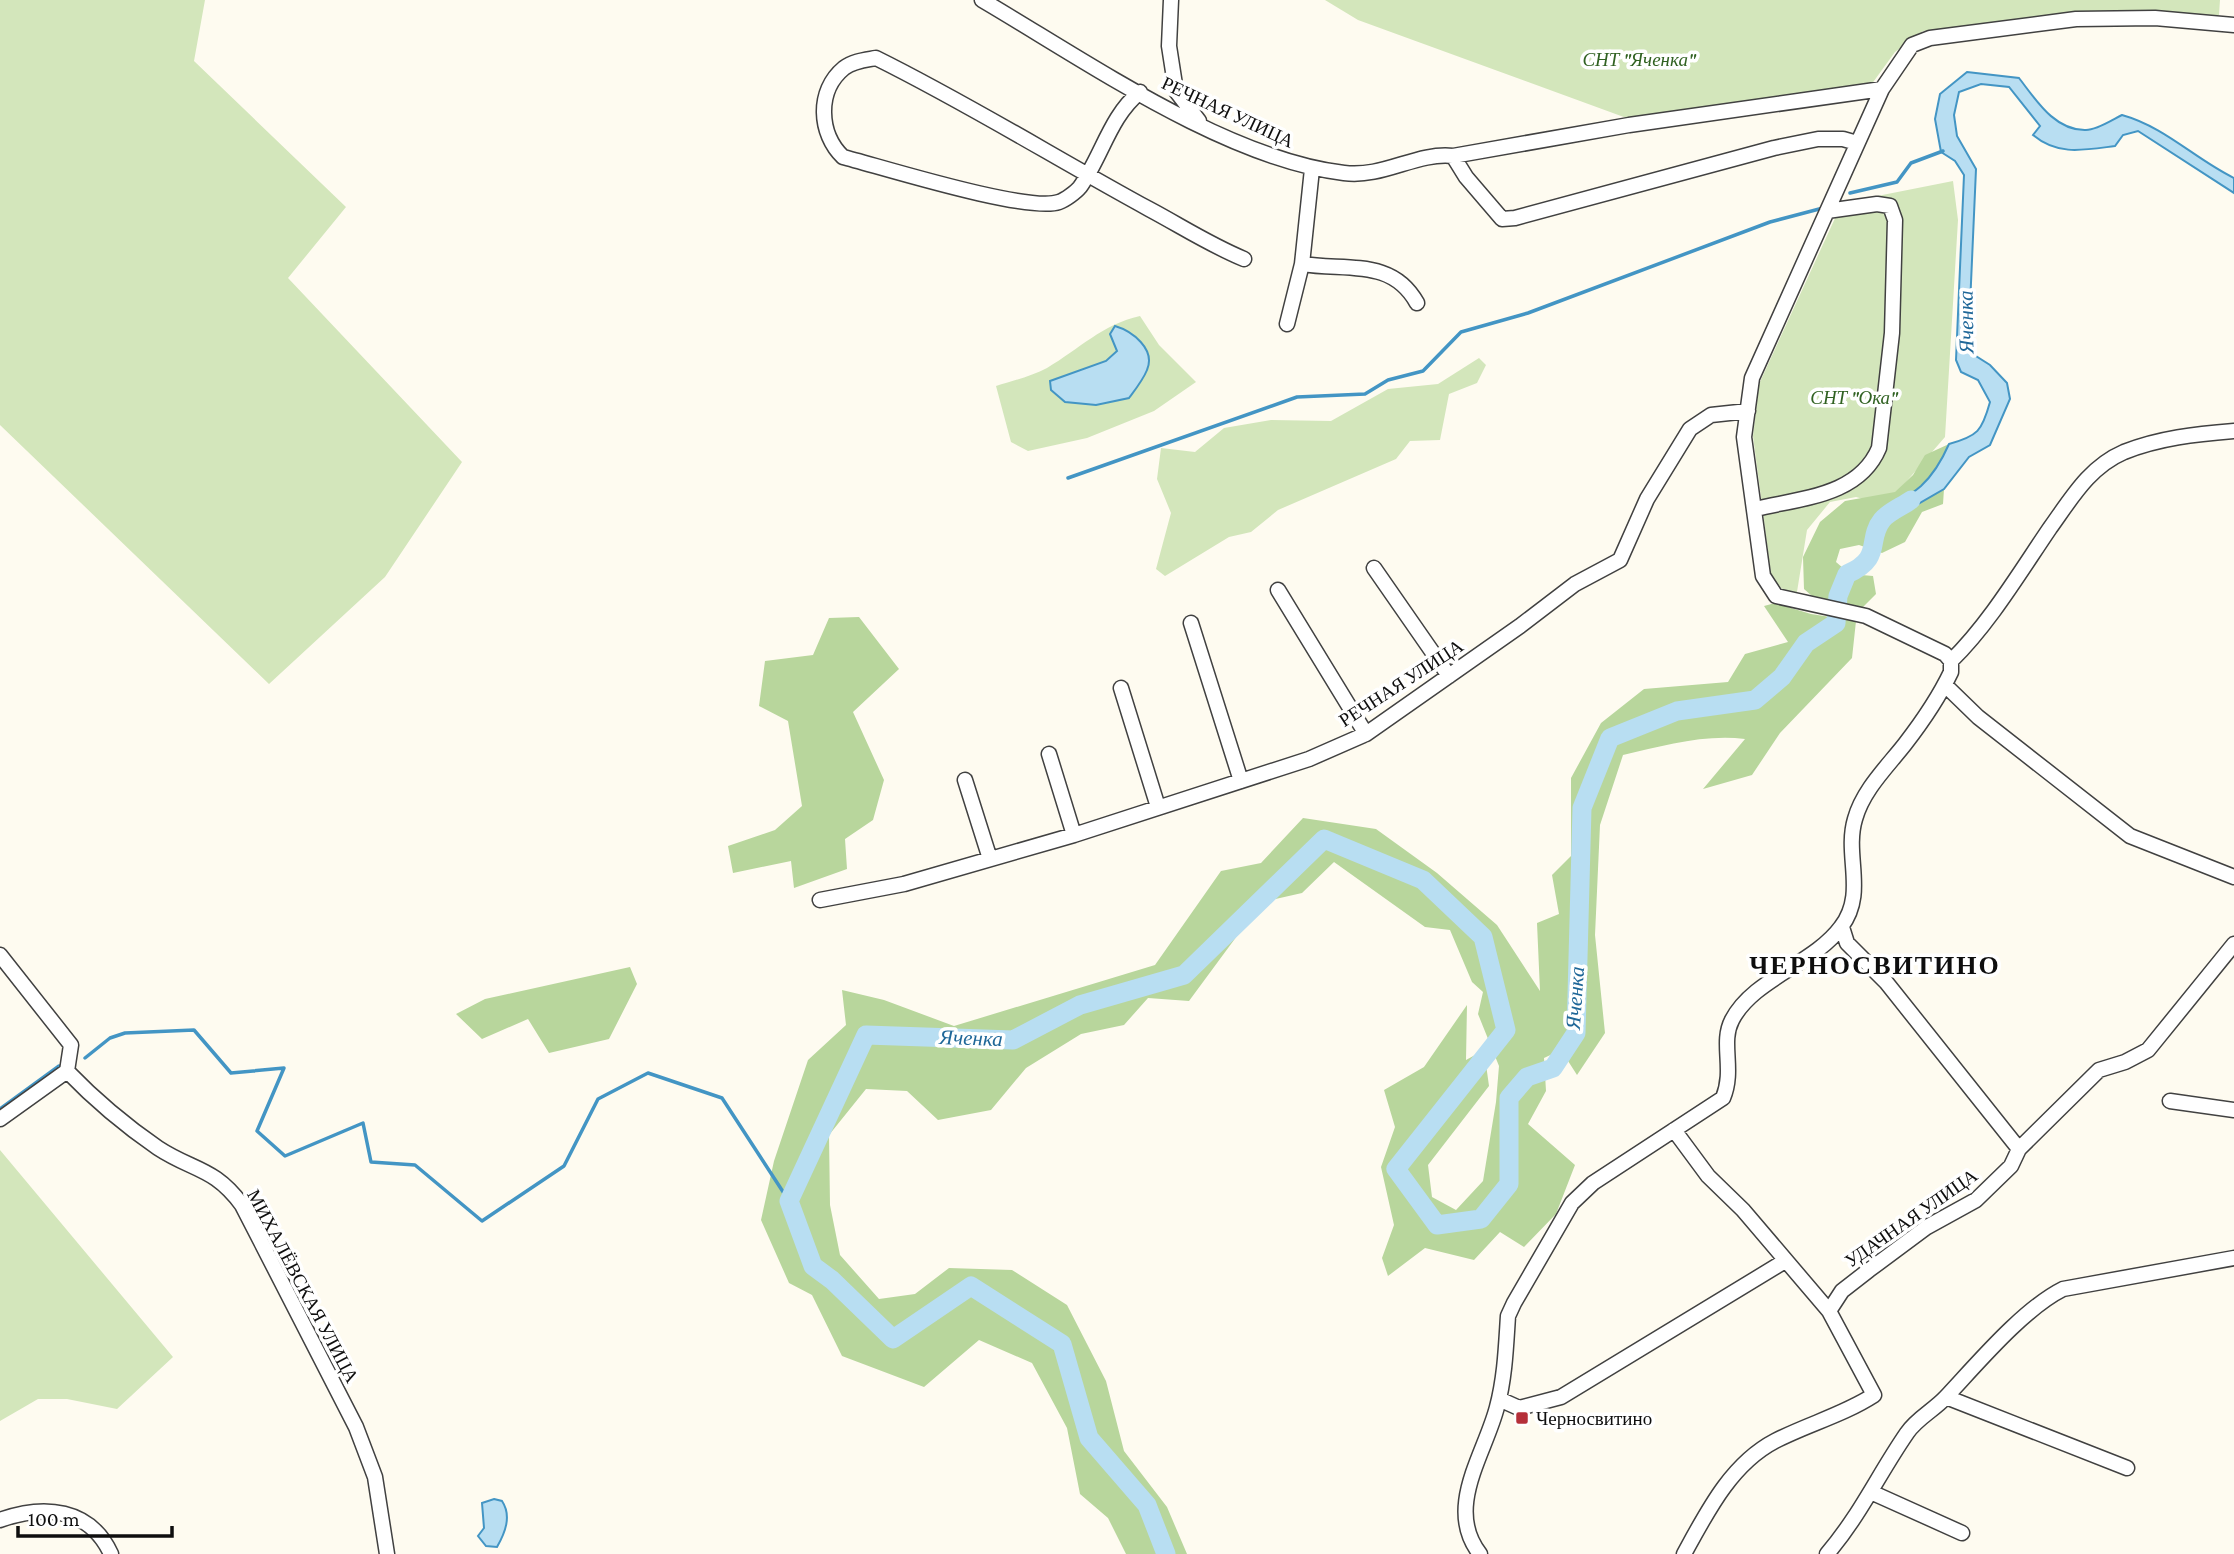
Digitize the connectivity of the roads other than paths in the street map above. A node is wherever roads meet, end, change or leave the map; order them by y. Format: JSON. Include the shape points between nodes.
{"nodes":[{"id":1,"x":982,"y":0,"type":"edge"},
{"id":2,"x":1171,"y":0,"type":"edge"},
{"id":3,"x":2234,"y":25,"type":"edge"},
{"id":4,"x":1882,"y":89,"type":"junction"},
{"id":5,"x":1140,"y":92,"type":"junction"},
{"id":6,"x":1202,"y":125,"type":"junction"},
{"id":7,"x":1857,"y":143,"type":"junction"},
{"id":8,"x":1453,"y":156,"type":"junction"},
{"id":9,"x":1312,"y":169,"type":"junction"},
{"id":10,"x":1086,"y":175,"type":"junction"},
{"id":11,"x":1827,"y":211,"type":"junction"},
{"id":12,"x":1244,"y":259,"type":"dead end"},
{"id":13,"x":1302,"y":264,"type":"junction"},
{"id":14,"x":1417,"y":303,"type":"dead end"},
{"id":15,"x":1287,"y":324,"type":"dead end"},
{"id":16,"x":1748,"y":411,"type":"junction"},
{"id":17,"x":2234,"y":431,"type":"edge"},
{"id":18,"x":1755,"y":509,"type":"junction"},
{"id":19,"x":1374,"y":568,"type":"dead end"},
{"id":20,"x":1278,"y":590,"type":"dead end"},
{"id":21,"x":1191,"y":624,"type":"dead end"},
{"id":22,"x":1951,"y":661,"type":"junction"},
{"id":23,"x":1449,"y":676,"type":"junction"},
{"id":24,"x":1945,"y":685,"type":"junction"},
{"id":25,"x":1121,"y":688,"type":"dead end"},
{"id":26,"x":1366,"y":734,"type":"junction"},
{"id":27,"x":1049,"y":754,"type":"dead end"},
{"id":28,"x":965,"y":780,"type":"dead end"},
{"id":29,"x":1241,"y":781,"type":"junction"},
{"id":30,"x":1158,"y":807,"type":"junction"},
{"id":31,"x":1074,"y":835,"type":"junction"},
{"id":32,"x":990,"y":859,"type":"junction"},
{"id":33,"x":2234,"y":877,"type":"edge"},
{"id":34,"x":820,"y":900,"type":"dead end"},
{"id":35,"x":1842,"y":927,"type":"junction"},
{"id":36,"x":2234,"y":944,"type":"edge"},
{"id":37,"x":0,"y":955,"type":"edge"},
{"id":38,"x":67,"y":1071,"type":"junction"},
{"id":39,"x":2170,"y":1101,"type":"dead end"},
{"id":40,"x":2234,"y":1110,"type":"edge"},
{"id":41,"x":0,"y":1119,"type":"edge"},
{"id":42,"x":1674,"y":1130,"type":"junction"},
{"id":43,"x":2019,"y":1149,"type":"junction"},
{"id":44,"x":2234,"y":1258,"type":"edge"},
{"id":45,"x":1785,"y":1261,"type":"junction"},
{"id":46,"x":1829,"y":1311,"type":"junction"},
{"id":47,"x":1946,"y":1397,"type":"junction"},
{"id":48,"x":1499,"y":1399,"type":"junction"},
{"id":49,"x":2127,"y":1468,"type":"dead end"},
{"id":50,"x":1873,"y":1493,"type":"junction"},
{"id":51,"x":0,"y":1520,"type":"edge"},
{"id":52,"x":1962,"y":1533,"type":"dead end"},
{"id":53,"x":111,"y":1554,"type":"edge"},
{"id":54,"x":387,"y":1554,"type":"edge"},
{"id":55,"x":1480,"y":1554,"type":"edge"},
{"id":56,"x":1684,"y":1554,"type":"edge"},
{"id":57,"x":1827,"y":1554,"type":"edge"}],
"edges":[{"from":1,"to":5,"type":"street","name":"РЕЧНАЯ УЛИЦА"},
{"from":2,"to":6,"type":"street","via":[[1169,46],[1176,91]]},
{"from":3,"to":4,"type":"street","via":[[2155,18],[2076,19],[1930,38],[1912,45]]},
{"from":4,"to":7,"type":"street"},
{"from":4,"to":8,"type":"street","name":"РЕЧНАЯ УЛИЦА"},
{"from":5,"to":6,"type":"street","name":"РЕЧНАЯ УЛИЦА"},
{"from":5,"to":10,"type":"street","via":[[1121,111]]},
{"from":6,"to":9,"type":"street","name":"РЕЧНАЯ УЛИЦА","via":[[1273,158]]},
{"from":7,"to":8,"type":"street","via":[[1818,139],[1774,148],[1502,219]]},
{"from":7,"to":11,"type":"street"},
{"from":8,"to":9,"type":"street","name":"РЕЧНАЯ УЛИЦА","via":[[1441,155],[1376,174]]},
{"from":9,"to":13,"type":"street"},
{"from":10,"to":10,"type":"street","via":[[876,58],[845,68],[828,93],[826,132],[844,157],[1016,202],[1058,203],[1079,189]]},
{"from":10,"to":12,"type":"street","via":[[1204,242]]},
{"from":11,"to":16,"type":"street","via":[[1752,378]]},
{"from":11,"to":18,"type":"street","via":[[1877,204],[1890,206],[1895,220],[1892,333],[1879,448],[1872,465],[1836,490]]},
{"from":13,"to":14,"type":"street","via":[[1376,269],[1408,285]]},
{"from":13,"to":15,"type":"street"},
{"from":16,"to":18,"type":"street","via":[[1744,437]]},
{"from":16,"to":23,"type":"street","name":"РЕЧНАЯ УЛИЦА","via":[[1711,415],[1690,429],[1647,499],[1620,560],[1575,584]]},
{"from":17,"to":22,"type":"street","via":[[2177,436],[2122,453],[2089,477]]},
{"from":18,"to":22,"type":"street","via":[[1763,576],[1776,596],[1866,616]]},
{"from":19,"to":23,"type":"street"},
{"from":20,"to":26,"type":"street"},
{"from":21,"to":29,"type":"street"},
{"from":22,"to":24,"type":"street"},
{"from":23,"to":26,"type":"street","name":"РЕЧНАЯ УЛИЦА"},
{"from":24,"to":33,"type":"street","via":[[1978,717],[2130,835]]},
{"from":24,"to":35,"type":"street","via":[[1864,797],[1855,817],[1851,839],[1856,893]]},
{"from":25,"to":30,"type":"street"},
{"from":26,"to":29,"type":"street","name":"РЕЧНАЯ УЛИЦА","via":[[1310,759]]},
{"from":27,"to":31,"type":"street"},
{"from":28,"to":32,"type":"street"},
{"from":29,"to":30,"type":"street","name":"РЕЧНАЯ УЛИЦА"},
{"from":30,"to":31,"type":"street","name":"РЕЧНАЯ УЛИЦА"},
{"from":31,"to":32,"type":"street","name":"РЕЧНАЯ УЛИЦА"},
{"from":32,"to":34,"type":"street","name":"РЕЧНАЯ УЛИЦА","via":[[904,884]]},
{"from":35,"to":42,"type":"street","via":[[1732,1019],[1727,1035],[1730,1080],[1723,1097]]},
{"from":35,"to":43,"type":"street","via":[[1847,943],[1886,982]]},
{"from":36,"to":43,"type":"street","name":"УДАЧНАЯ УЛИЦА","via":[[2148,1050],[2099,1070]]},
{"from":37,"to":38,"type":"street","via":[[71,1045]]},
{"from":38,"to":41,"type":"street"},
{"from":38,"to":54,"type":"street","name":"МИХАЛЁВСКАЯ УЛИЦА","via":[[160,1149],[226,1184],[242,1205],[356,1427],[375,1477]]},
{"from":39,"to":40,"type":"street"},
{"from":42,"to":45,"type":"street","via":[[1708,1176]]},
{"from":42,"to":48,"type":"street","via":[[1592,1183],[1572,1203],[1508,1316]]},
{"from":43,"to":46,"type":"street","name":"УДАЧНАЯ УЛИЦА","via":[[2011,1166],[1976,1200],[1927,1227],[1869,1270],[1842,1291]]},
{"from":44,"to":47,"type":"street","via":[[2063,1289],[2045,1298],[1961,1377]]},
{"from":45,"to":46,"type":"street"},
{"from":45,"to":48,"type":"street","via":[[1561,1397],[1519,1408]]},
{"from":46,"to":56,"type":"street","via":[[1874,1395],[1773,1442],[1743,1464],[1704,1517]]},
{"from":47,"to":49,"type":"street"},
{"from":47,"to":50,"type":"street","via":[[1908,1431]]},
{"from":48,"to":55,"type":"street","via":[[1464,1504],[1465,1525]]},
{"from":50,"to":52,"type":"street"},
{"from":50,"to":57,"type":"street"},
{"from":51,"to":53,"type":"street","via":[[46,1510],[65,1512],[93,1526]]}]}
